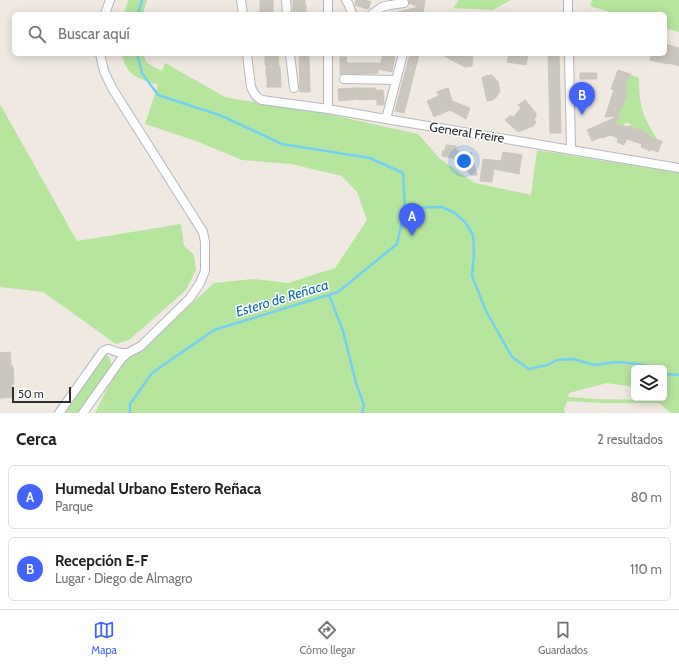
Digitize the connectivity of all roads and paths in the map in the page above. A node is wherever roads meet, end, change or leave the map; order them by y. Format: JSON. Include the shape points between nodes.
{"nodes":[{"id":1,"x":110,"y":0,"type":"edge"},
{"id":2,"x":241,"y":0,"type":"edge"},
{"id":3,"x":286,"y":0,"type":"edge"},
{"id":4,"x":328,"y":0,"type":"edge"},
{"id":5,"x":346,"y":0,"type":"edge"},
{"id":6,"x":568,"y":0,"type":"edge"},
{"id":7,"x":381,"y":3,"type":"edge"},
{"id":8,"x":404,"y":3,"type":"dead end"},
{"id":9,"x":106,"y":12,"type":"edge"},
{"id":10,"x":243,"y":12,"type":"edge"},
{"id":11,"x":287,"y":12,"type":"edge"},
{"id":12,"x":328,"y":12,"type":"edge"},
{"id":13,"x":351,"y":12,"type":"edge"},
{"id":14,"x":374,"y":12,"type":"edge"},
{"id":15,"x":568,"y":12,"type":"edge"},
{"id":16,"x":100,"y":56,"type":"edge"},
{"id":17,"x":248,"y":56,"type":"edge"},
{"id":18,"x":290,"y":56,"type":"edge"},
{"id":19,"x":328,"y":56,"type":"edge"},
{"id":20,"x":402,"y":56,"type":"edge"},
{"id":21,"x":569,"y":56,"type":"edge"},
{"id":22,"x":344,"y":79,"type":"dead end"},
{"id":23,"x":396,"y":80,"type":"junction"},
{"id":24,"x":294,"y":88,"type":"dead end"},
{"id":25,"x":328,"y":109,"type":"junction"},
{"id":26,"x":386,"y":120,"type":"junction"},
{"id":27,"x":571,"y":150,"type":"junction"},
{"id":28,"x":679,"y":168,"type":"edge"},
{"id":29,"x":110,"y":349,"type":"junction"},
{"id":30,"x":128,"y":353,"type":"junction"},
{"id":31,"x":115,"y":367,"type":"junction"},
{"id":32,"x":59,"y":413,"type":"edge"},
{"id":33,"x":83,"y":413,"type":"edge"}],
"edges":[{"from":1,"to":9,"type":"street"},
{"from":2,"to":10,"type":"street"},
{"from":3,"to":11,"type":"street"},
{"from":4,"to":12,"type":"street"},
{"from":5,"to":13,"type":"street"},
{"from":6,"to":15,"type":"street"},
{"from":7,"to":8,"type":"street"},
{"from":7,"to":14,"type":"street"},
{"from":16,"to":30,"type":"street","via":[[112,88],[203,232],[205,242],[204,271],[190,298],[141,346]]},
{"from":17,"to":25,"type":"street","name":"General Freire","via":[[255,96],[262,100]]},
{"from":18,"to":24,"type":"street"},
{"from":19,"to":25,"type":"street"},
{"from":20,"to":23,"type":"street"},
{"from":21,"to":27,"type":"street"},
{"from":22,"to":23,"type":"street"},
{"from":23,"to":26,"type":"street"},
{"from":25,"to":26,"type":"street","name":"General Freire"},
{"from":26,"to":27,"type":"street","name":"General Freire"},
{"from":27,"to":28,"type":"street","name":"General Freire"},
{"from":29,"to":30,"type":"street"},
{"from":29,"to":31,"type":"street"},
{"from":29,"to":32,"type":"street","via":[[103,350]]},
{"from":30,"to":31,"type":"street"},
{"from":31,"to":33,"type":"street"}]}
